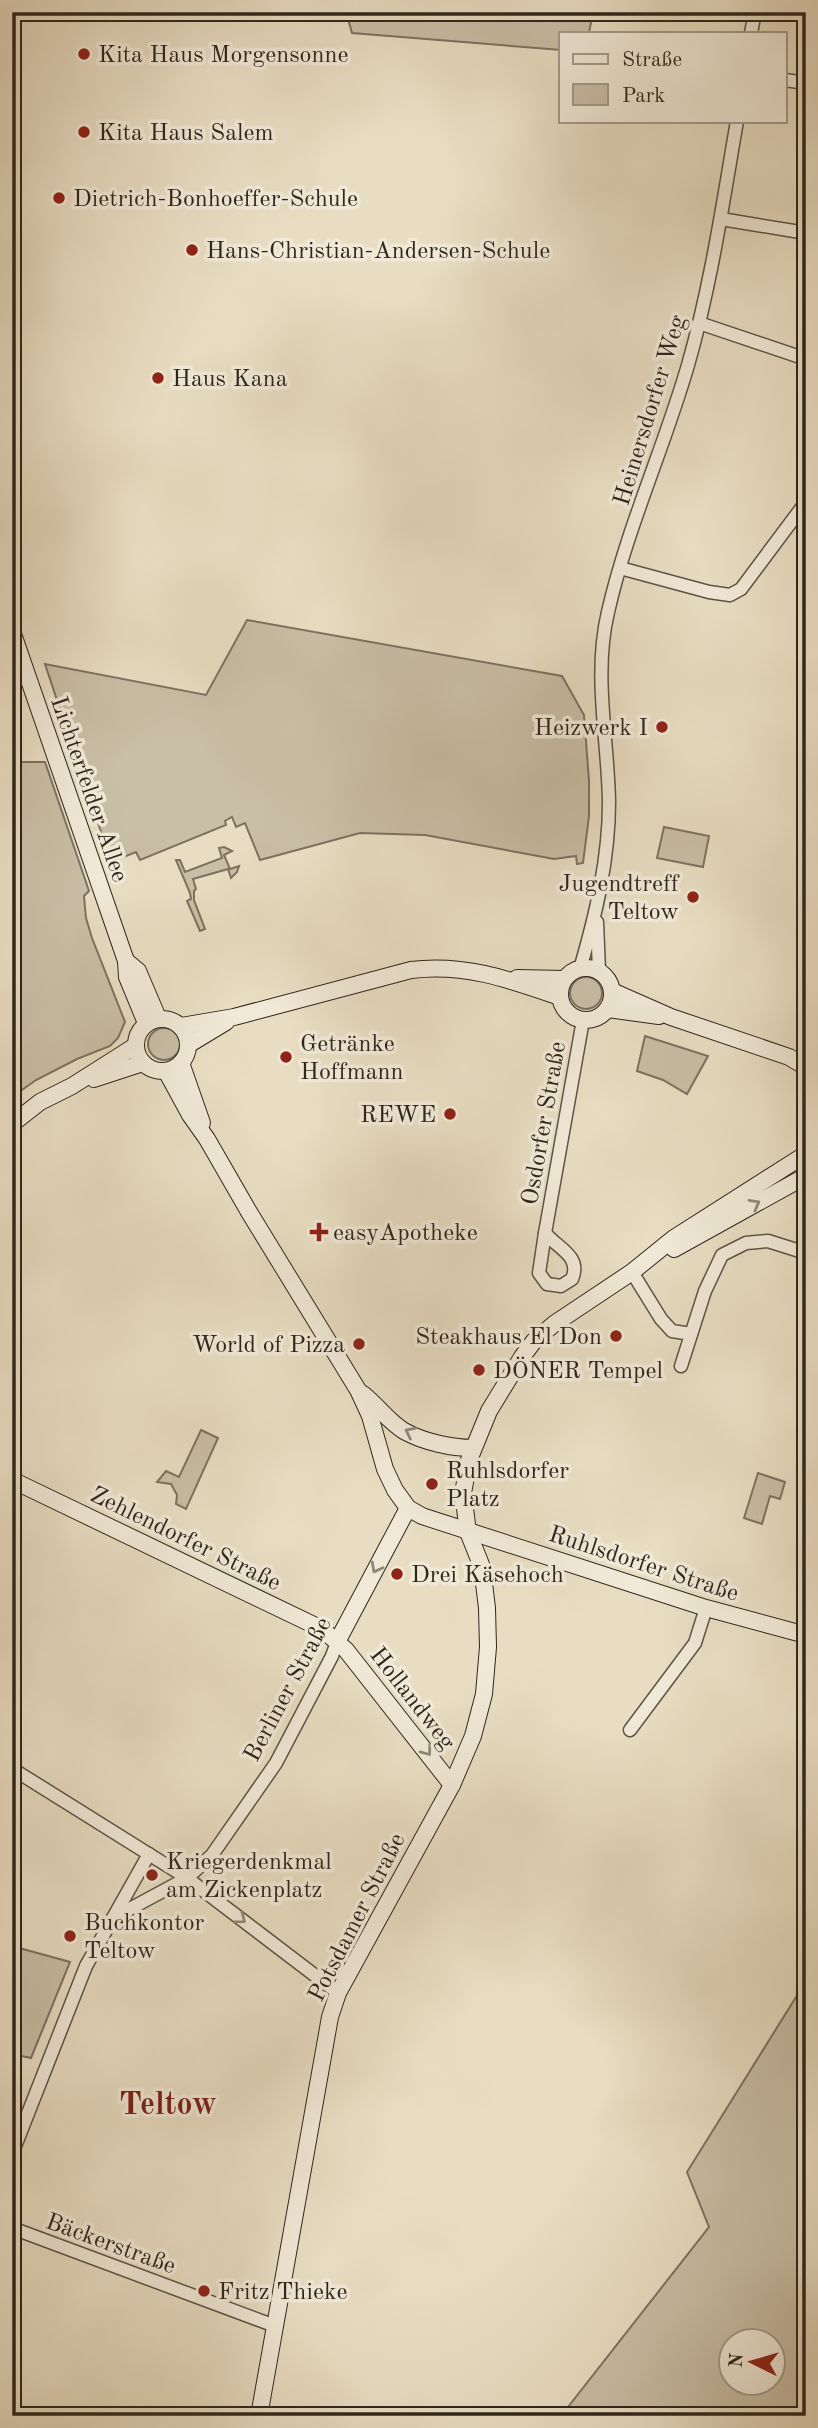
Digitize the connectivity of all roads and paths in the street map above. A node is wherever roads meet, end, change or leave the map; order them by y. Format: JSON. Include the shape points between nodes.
{"nodes":[{"id":1,"x":755,"y":12,"type":"edge"},
{"id":2,"x":751,"y":32,"type":"edge"},
{"id":3,"x":786,"y":80,"type":"edge"},
{"id":4,"x":806,"y":83,"type":"edge"},
{"id":5,"x":737,"y":122,"type":"edge"},
{"id":6,"x":721,"y":219,"type":"junction"},
{"id":7,"x":806,"y":233,"type":"edge"},
{"id":8,"x":699,"y":323,"type":"junction"},
{"id":9,"x":806,"y":359,"type":"edge"},
{"id":10,"x":806,"y":502,"type":"edge"},
{"id":11,"x":620,"y":568,"type":"junction"},
{"id":12,"x":12,"y":631,"type":"edge"},
{"id":13,"x":596,"y":910,"type":"junction"},
{"id":14,"x":580,"y":969,"type":"junction"},
{"id":15,"x":599,"y":971,"type":"junction"},
{"id":16,"x":504,"y":978,"type":"junction"},
{"id":17,"x":564,"y":979,"type":"junction"},
{"id":18,"x":612,"y":990,"type":"junction"},
{"id":19,"x":560,"y":998,"type":"junction"},
{"id":20,"x":608,"y":1009,"type":"junction"},
{"id":21,"x":234,"y":1017,"type":"junction"},
{"id":22,"x":671,"y":1017,"type":"junction"},
{"id":23,"x":583,"y":1020,"type":"junction"},
{"id":24,"x":152,"y":1021,"type":"junction"},
{"id":25,"x":181,"y":1026,"type":"junction"},
{"id":26,"x":188,"y":1045,"type":"junction"},
{"id":27,"x":135,"y":1046,"type":"junction"},
{"id":28,"x":143,"y":1063,"type":"junction"},
{"id":29,"x":173,"y":1067,"type":"junction"},
{"id":30,"x":806,"y":1067,"type":"edge"},
{"id":31,"x":72,"y":1086,"type":"junction"},
{"id":32,"x":12,"y":1124,"type":"edge"},
{"id":33,"x":806,"y":1154,"type":"edge"},
{"id":34,"x":806,"y":1176,"type":"edge"},
{"id":35,"x":545,"y":1233,"type":"dead end"},
{"id":36,"x":806,"y":1253,"type":"edge"},
{"id":37,"x":632,"y":1272,"type":"junction"},
{"id":38,"x":691,"y":1335,"type":"junction"},
{"id":39,"x":681,"y":1366,"type":"dead end"},
{"id":40,"x":358,"y":1391,"type":"junction"},
{"id":41,"x":473,"y":1448,"type":"junction"},
{"id":42,"x":12,"y":1480,"type":"edge"},
{"id":43,"x":408,"y":1508,"type":"junction"},
{"id":44,"x":468,"y":1532,"type":"junction"},
{"id":45,"x":706,"y":1608,"type":"junction"},
{"id":46,"x":806,"y":1635,"type":"edge"},
{"id":47,"x":337,"y":1642,"type":"junction"},
{"id":48,"x":630,"y":1730,"type":"dead end"},
{"id":49,"x":12,"y":1772,"type":"edge"},
{"id":50,"x":452,"y":1785,"type":"junction"},
{"id":51,"x":149,"y":1854,"type":"junction"},
{"id":52,"x":187,"y":1878,"type":"junction"},
{"id":53,"x":113,"y":1918,"type":"junction"},
{"id":54,"x":338,"y":1993,"type":"junction"},
{"id":55,"x":12,"y":2154,"type":"edge"},
{"id":56,"x":12,"y":2228,"type":"edge"},
{"id":57,"x":275,"y":2326,"type":"junction"},
{"id":58,"x":259,"y":2416,"type":"edge"}],
"edges":[{"from":1,"to":2,"type":"street"},
{"from":3,"to":4,"type":"street"},
{"from":5,"to":6,"type":"street","name":"Heinersdorfer Weg"},
{"from":6,"to":7,"type":"street"},
{"from":6,"to":8,"type":"street","name":"Heinersdorfer Weg"},
{"from":8,"to":9,"type":"street"},
{"from":8,"to":11,"type":"street","name":"Heinersdorfer Weg"},
{"from":10,"to":11,"type":"street","via":[[740,589],[730,595]]},
{"from":11,"to":13,"type":"street","name":"Heinersdorfer Weg","via":[[604,638],[601,710],[609,800]]},
{"from":12,"to":24,"type":"main road","name":"Lichterfelder Allee","via":[[126,961],[138,971]]},
{"from":13,"to":14,"type":"street"},
{"from":13,"to":15,"type":"street"},
{"from":14,"to":15,"type":"main road"},
{"from":14,"to":17,"type":"main road"},
{"from":15,"to":18,"type":"main road"},
{"from":16,"to":17,"type":"main road"},
{"from":16,"to":19,"type":"main road"},
{"from":16,"to":21,"type":"main road","via":[[458,968],[411,970]]},
{"from":17,"to":19,"type":"main road"},
{"from":18,"to":20,"type":"main road"},
{"from":18,"to":22,"type":"main road"},
{"from":19,"to":23,"type":"main road","via":[[568,1013]]},
{"from":20,"to":22,"type":"main road"},
{"from":20,"to":23,"type":"main road","via":[[597,1018]]},
{"from":21,"to":25,"type":"main road"},
{"from":21,"to":26,"type":"main road"},
{"from":22,"to":30,"type":"main road"},
{"from":23,"to":35,"type":"street","name":"Osdorfer Straße"},
{"from":24,"to":25,"type":"main road","via":[[171,1020]]},
{"from":24,"to":27,"type":"main road","via":[[136,1037]]},
{"from":25,"to":26,"type":"main road"},
{"from":26,"to":29,"type":"main road","via":[[185,1058]]},
{"from":27,"to":28,"type":"main road"},
{"from":27,"to":31,"type":"main road"},
{"from":28,"to":29,"type":"main road","via":[[158,1071]]},
{"from":28,"to":31,"type":"main road"},
{"from":29,"to":40,"type":"main road","via":[[190,1115]]},
{"from":31,"to":32,"type":"main road","via":[[40,1102]]},
{"from":33,"to":37,"type":"main road","via":[[674,1237]]},
{"from":37,"to":34,"type":"main road","one_way":true},
{"from":36,"to":38,"type":"street","via":[[768,1241],[746,1243],[722,1255]]},
{"from":37,"to":38,"type":"street","via":[[672,1331]]},
{"from":37,"to":41,"type":"main road","name":"Potsdamer Straße","via":[[534,1341],[489,1412]]},
{"from":38,"to":39,"type":"street"},
{"from":41,"to":40,"type":"main road","one_way":true,"via":[[456,1448],[403,1430]]},
{"from":40,"to":43,"type":"main road","via":[[386,1469]]},
{"from":41,"to":44,"type":"main road","name":"Potsdamer Straße","via":[[463,1493]]},
{"from":42,"to":47,"type":"main road","name":"Zehlendorfer Straße","via":[[262,1599],[322,1629]]},
{"from":43,"to":44,"type":"main road"},
{"from":43,"to":47,"type":"main road","name":"Berliner Straße","one_way":true},
{"from":44,"to":45,"type":"main road","name":"Ruhlsdorfer Straße"},
{"from":44,"to":50,"type":"main road","name":"Potsdamer Straße","via":[[482,1567],[488,1647],[484,1694],[473,1736]]},
{"from":45,"to":46,"type":"main road","name":"Ruhlsdorfer Straße"},
{"from":45,"to":48,"type":"street","via":[[695,1643]]},
{"from":47,"to":50,"type":"main road","name":"Hollandweg","one_way":true},
{"from":47,"to":52,"type":"street","name":"Berliner Straße","via":[[276,1763],[212,1856]]},
{"from":49,"to":51,"type":"street"},
{"from":50,"to":54,"type":"main road","name":"Potsdamer Straße"},
{"from":51,"to":52,"type":"street"},
{"from":51,"to":53,"type":"street"},
{"from":52,"to":53,"type":"street","name":"Berliner Straße"},
{"from":52,"to":54,"type":"street","one_way":true},
{"from":53,"to":55,"type":"street","via":[[86,1966]]},
{"from":54,"to":57,"type":"main road","name":"Potsdamer Straße","via":[[324,2044]]},
{"from":56,"to":57,"type":"street","name":"Bäckerstraße"},
{"from":57,"to":58,"type":"main road","name":"Potsdamer Straße"}]}
